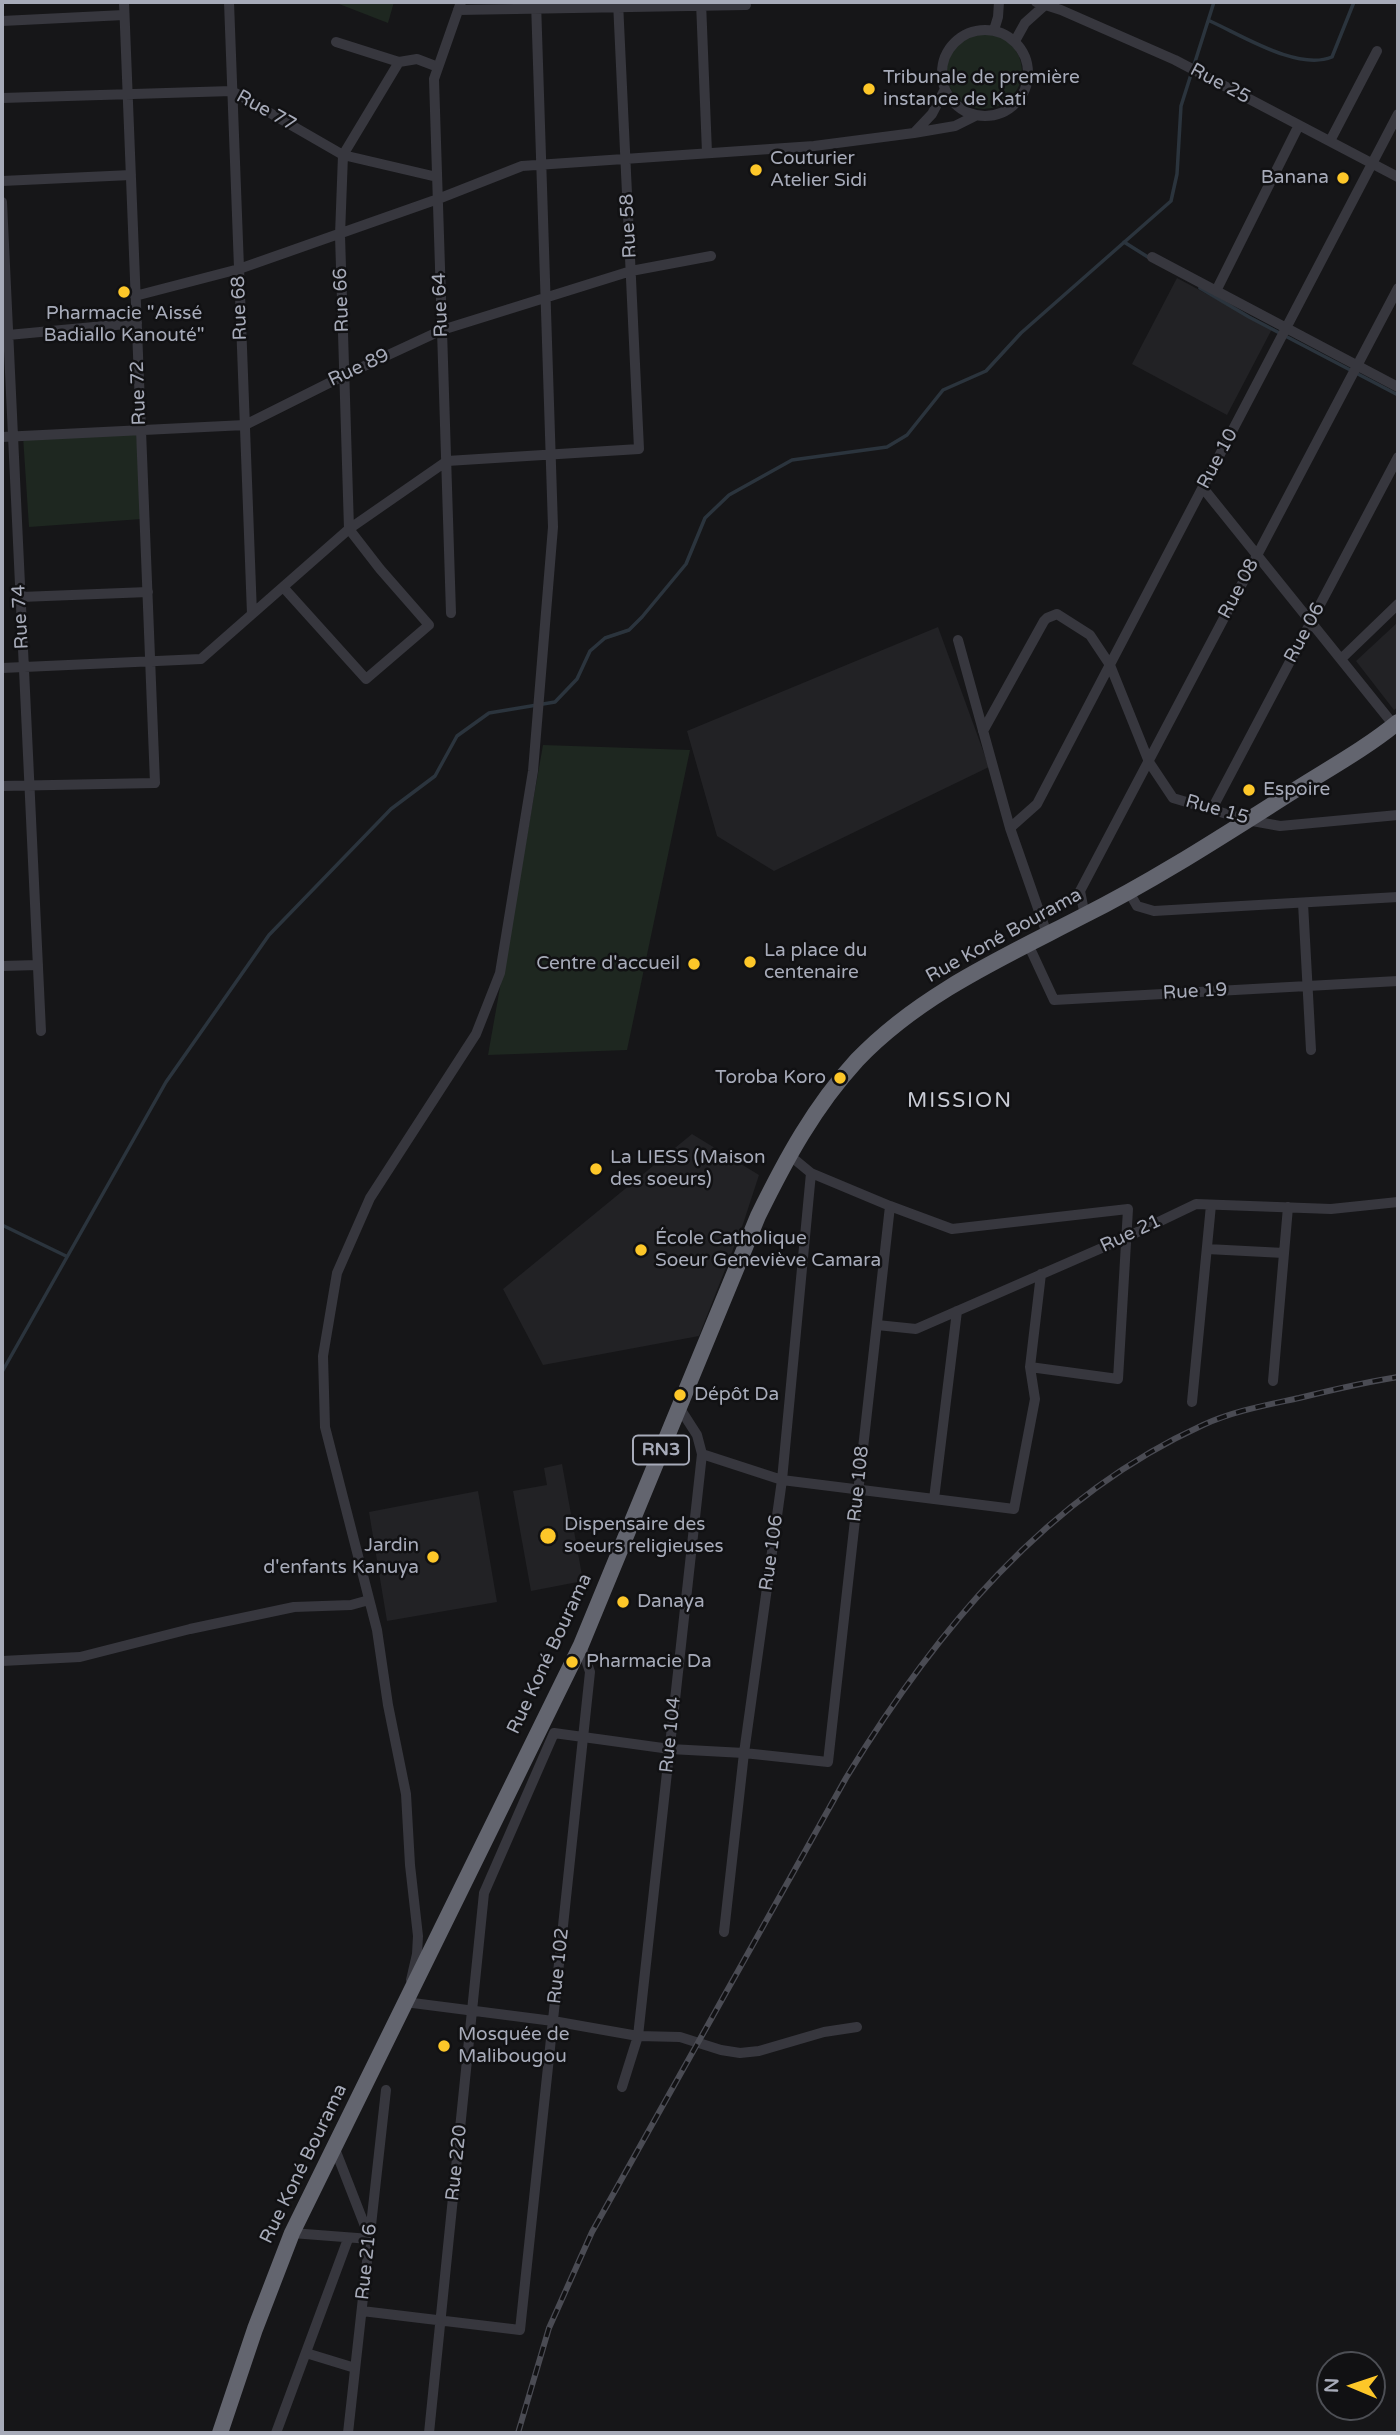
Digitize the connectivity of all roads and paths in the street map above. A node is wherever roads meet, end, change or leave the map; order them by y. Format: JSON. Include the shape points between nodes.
{"nodes":[{"id":1,"x":124,"y":2,"type":"edge"},
{"id":2,"x":229,"y":2,"type":"edge"},
{"id":3,"x":999,"y":2,"type":"edge"},
{"id":4,"x":1041,"y":3,"type":"edge"},
{"id":5,"x":701,"y":4,"type":"edge"},
{"id":6,"x":618,"y":5,"type":"edge"},
{"id":7,"x":746,"y":5,"type":"dead end"},
{"id":8,"x":459,"y":6,"type":"edge"},
{"id":9,"x":535,"y":6,"type":"edge"},
{"id":10,"x":124,"y":15,"type":"junction"},
{"id":11,"x":2,"y":21,"type":"edge"},
{"id":12,"x":994,"y":30,"type":"junction"},
{"id":13,"x":336,"y":41,"type":"dead end"},
{"id":14,"x":1015,"y":41,"type":"junction"},
{"id":15,"x":1377,"y":51,"type":"dead end"},
{"id":16,"x":399,"y":62,"type":"junction"},
{"id":17,"x":438,"y":67,"type":"junction"},
{"id":18,"x":945,"y":89,"type":"junction"},
{"id":19,"x":232,"y":91,"type":"junction"},
{"id":20,"x":127,"y":93,"type":"junction"},
{"id":21,"x":2,"y":98,"type":"edge"},
{"id":22,"x":1398,"y":114,"type":"edge"},
{"id":23,"x":975,"y":116,"type":"junction"},
{"id":24,"x":1299,"y":125,"type":"junction"},
{"id":25,"x":914,"y":133,"type":"junction"},
{"id":26,"x":1330,"y":141,"type":"junction"},
{"id":27,"x":708,"y":153,"type":"junction"},
{"id":28,"x":343,"y":155,"type":"junction"},
{"id":29,"x":626,"y":159,"type":"junction"},
{"id":30,"x":1373,"y":163,"type":"junction"},
{"id":31,"x":540,"y":164,"type":"junction"},
{"id":32,"x":131,"y":175,"type":"junction"},
{"id":33,"x":437,"y":177,"type":"junction"},
{"id":34,"x":1398,"y":177,"type":"edge"},
{"id":35,"x":2,"y":181,"type":"edge"},
{"id":36,"x":438,"y":200,"type":"junction"},
{"id":37,"x":2,"y":202,"type":"edge"},
{"id":38,"x":340,"y":235,"type":"junction"},
{"id":39,"x":711,"y":256,"type":"dead end"},
{"id":40,"x":1152,"y":257,"type":"dead end"},
{"id":41,"x":239,"y":269,"type":"junction"},
{"id":42,"x":631,"y":271,"type":"junction"},
{"id":43,"x":1398,"y":288,"type":"edge"},
{"id":44,"x":1216,"y":291,"type":"junction"},
{"id":45,"x":135,"y":296,"type":"junction"},
{"id":46,"x":545,"y":298,"type":"junction"},
{"id":47,"x":136,"y":323,"type":"junction"},
{"id":48,"x":1286,"y":328,"type":"junction"},
{"id":49,"x":442,"y":330,"type":"junction"},
{"id":50,"x":8,"y":335,"type":"junction"},
{"id":51,"x":1357,"y":365,"type":"junction"},
{"id":52,"x":345,"y":374,"type":"junction"},
{"id":53,"x":1398,"y":387,"type":"edge"},
{"id":54,"x":245,"y":425,"type":"junction"},
{"id":55,"x":141,"y":430,"type":"junction"},
{"id":56,"x":7,"y":437,"type":"edge"},
{"id":57,"x":551,"y":454,"type":"junction"},
{"id":58,"x":1398,"y":457,"type":"edge"},
{"id":59,"x":447,"y":461,"type":"junction"},
{"id":60,"x":1203,"y":488,"type":"junction"},
{"id":61,"x":349,"y":529,"type":"junction"},
{"id":62,"x":1257,"y":556,"type":"junction"},
{"id":63,"x":283,"y":587,"type":"junction"},
{"id":64,"x":148,"y":592,"type":"junction"},
{"id":65,"x":20,"y":597,"type":"junction"},
{"id":66,"x":1398,"y":604,"type":"edge"},
{"id":67,"x":451,"y":612,"type":"dead end"},
{"id":68,"x":252,"y":614,"type":"junction"},
{"id":69,"x":1311,"y":623,"type":"junction"},
{"id":70,"x":958,"y":640,"type":"dead end"},
{"id":71,"x":1340,"y":659,"type":"junction"},
{"id":72,"x":150,"y":662,"type":"junction"},
{"id":73,"x":1110,"y":665,"type":"junction"},
{"id":74,"x":24,"y":667,"type":"junction"},
{"id":75,"x":2,"y":668,"type":"edge"},
{"id":76,"x":1397,"y":726,"type":"edge"},
{"id":77,"x":983,"y":730,"type":"junction"},
{"id":78,"x":1149,"y":762,"type":"junction"},
{"id":79,"x":2,"y":786,"type":"edge"},
{"id":80,"x":30,"y":786,"type":"junction"},
{"id":81,"x":1212,"y":810,"type":"junction"},
{"id":82,"x":1398,"y":815,"type":"edge"},
{"id":83,"x":1247,"y":820,"type":"junction"},
{"id":84,"x":1010,"y":828,"type":"junction"},
{"id":85,"x":1129,"y":892,"type":"junction"},
{"id":86,"x":1398,"y":897,"type":"edge"},
{"id":87,"x":1303,"y":902,"type":"junction"},
{"id":88,"x":1085,"y":916,"type":"junction"},
{"id":89,"x":1047,"y":934,"type":"junction"},
{"id":90,"x":1028,"y":944,"type":"junction"},
{"id":91,"x":38,"y":965,"type":"junction"},
{"id":92,"x":2,"y":966,"type":"edge"},
{"id":93,"x":1398,"y":981,"type":"edge"},
{"id":94,"x":1307,"y":986,"type":"junction"},
{"id":95,"x":41,"y":1031,"type":"dead end"},
{"id":96,"x":1311,"y":1050,"type":"dead end"},
{"id":97,"x":789,"y":1154,"type":"junction"},
{"id":98,"x":811,"y":1173,"type":"junction"},
{"id":99,"x":1398,"y":1202,"type":"edge"},
{"id":100,"x":1211,"y":1205,"type":"junction"},
{"id":101,"x":890,"y":1206,"type":"junction"},
{"id":102,"x":1288,"y":1207,"type":"junction"},
{"id":103,"x":1128,"y":1237,"type":"junction"},
{"id":104,"x":1207,"y":1249,"type":"junction"},
{"id":105,"x":1284,"y":1253,"type":"junction"},
{"id":106,"x":1041,"y":1274,"type":"junction"},
{"id":107,"x":957,"y":1311,"type":"junction"},
{"id":108,"x":877,"y":1325,"type":"junction"},
{"id":109,"x":1030,"y":1367,"type":"junction"},
{"id":110,"x":1273,"y":1381,"type":"dead end"},
{"id":111,"x":1192,"y":1402,"type":"dead end"},
{"id":112,"x":679,"y":1407,"type":"junction"},
{"id":113,"x":702,"y":1454,"type":"junction"},
{"id":114,"x":782,"y":1480,"type":"junction"},
{"id":115,"x":859,"y":1489,"type":"junction"},
{"id":116,"x":934,"y":1499,"type":"junction"},
{"id":117,"x":369,"y":1600,"type":"junction"},
{"id":118,"x":581,"y":1645,"type":"junction"},
{"id":119,"x":2,"y":1661,"type":"edge"},
{"id":120,"x":583,"y":1736,"type":"junction"},
{"id":121,"x":670,"y":1749,"type":"junction"},
{"id":122,"x":744,"y":1753,"type":"junction"},
{"id":123,"x":724,"y":1932,"type":"dead end"},
{"id":124,"x":405,"y":2002,"type":"junction"},
{"id":125,"x":473,"y":2011,"type":"junction"},
{"id":126,"x":553,"y":2021,"type":"junction"},
{"id":127,"x":857,"y":2027,"type":"dead end"},
{"id":128,"x":638,"y":2036,"type":"junction"},
{"id":129,"x":622,"y":2087,"type":"dead end"},
{"id":130,"x":386,"y":2090,"type":"dead end"},
{"id":131,"x":335,"y":2149,"type":"junction"},
{"id":132,"x":292,"y":2233,"type":"junction"},
{"id":133,"x":348,"y":2239,"type":"junction"},
{"id":134,"x":370,"y":2239,"type":"junction"},
{"id":135,"x":362,"y":2311,"type":"junction"},
{"id":136,"x":441,"y":2321,"type":"junction"},
{"id":137,"x":306,"y":2353,"type":"junction"},
{"id":138,"x":355,"y":2368,"type":"junction"},
{"id":139,"x":219,"y":2433,"type":"edge"},
{"id":140,"x":276,"y":2433,"type":"edge"},
{"id":141,"x":348,"y":2433,"type":"edge"},
{"id":142,"x":429,"y":2433,"type":"edge"}],
"edges":[{"from":1,"to":10,"type":"street","name":"Rue 72"},
{"from":2,"to":19,"type":"street","name":"Rue 68"},
{"from":3,"to":12,"type":"street"},
{"from":4,"to":14,"type":"street"},
{"from":4,"to":24,"type":"street","name":"Rue 25","via":[[1175,60]]},
{"from":5,"to":6,"type":"street"},
{"from":5,"to":7,"type":"street"},
{"from":5,"to":27,"type":"street"},
{"from":6,"to":9,"type":"street"},
{"from":6,"to":29,"type":"street","name":"Rue 58"},
{"from":8,"to":9,"type":"street"},
{"from":8,"to":17,"type":"street","name":"Rue 64"},
{"from":9,"to":31,"type":"street"},
{"from":10,"to":11,"type":"street"},
{"from":10,"to":20,"type":"street","name":"Rue 72"},
{"from":12,"to":14,"type":"street"},
{"from":12,"to":18,"type":"street","via":[[975,30],[952,44],[942,70]]},
{"from":13,"to":16,"type":"street"},
{"from":14,"to":23,"type":"street","via":[[1028,67],[1022,96],[999,115]]},
{"from":15,"to":26,"type":"street"},
{"from":16,"to":17,"type":"street","via":[[417,59]]},
{"from":16,"to":28,"type":"street"},
{"from":17,"to":33,"type":"street","name":"Rue 64","via":[[434,79]]},
{"from":18,"to":23,"type":"street","via":[[961,110]]},
{"from":18,"to":25,"type":"street","via":[[932,114]]},
{"from":19,"to":20,"type":"street","name":"Rue 77"},
{"from":19,"to":28,"type":"street","name":"Rue 77"},
{"from":19,"to":41,"type":"street","name":"Rue 68"},
{"from":20,"to":21,"type":"street","name":"Rue 77"},
{"from":20,"to":32,"type":"street","name":"Rue 72"},
{"from":22,"to":30,"type":"street","name":"Rue 10"},
{"from":23,"to":25,"type":"street","via":[[955,126]]},
{"from":24,"to":26,"type":"street","name":"Rue 25"},
{"from":24,"to":44,"type":"street"},
{"from":25,"to":27,"type":"street"},
{"from":26,"to":30,"type":"street","name":"Rue 25"},
{"from":27,"to":29,"type":"street"},
{"from":28,"to":33,"type":"street","name":"Rue 77"},
{"from":28,"to":38,"type":"street","name":"Rue 66"},
{"from":29,"to":31,"type":"street"},
{"from":29,"to":42,"type":"street","name":"Rue 58"},
{"from":30,"to":34,"type":"street","name":"Rue 25"},
{"from":30,"to":48,"type":"street","name":"Rue 10"},
{"from":31,"to":36,"type":"street","via":[[522,166]]},
{"from":31,"to":46,"type":"street"},
{"from":32,"to":35,"type":"street"},
{"from":32,"to":45,"type":"street","name":"Rue 72"},
{"from":33,"to":36,"type":"street","name":"Rue 64"},
{"from":36,"to":38,"type":"street"},
{"from":36,"to":49,"type":"street","name":"Rue 64"},
{"from":37,"to":50,"type":"street","name":"Rue 74"},
{"from":38,"to":41,"type":"street"},
{"from":38,"to":52,"type":"street","name":"Rue 66"},
{"from":39,"to":42,"type":"street","name":"Rue 89"},
{"from":40,"to":44,"type":"street"},
{"from":41,"to":45,"type":"street"},
{"from":41,"to":54,"type":"street","name":"Rue 68"},
{"from":42,"to":46,"type":"street","name":"Rue 89"},
{"from":42,"to":57,"type":"street","name":"Rue 58","via":[[639,449]]},
{"from":43,"to":51,"type":"street","name":"Rue 08"},
{"from":44,"to":48,"type":"street"},
{"from":45,"to":47,"type":"street","name":"Rue 72"},
{"from":46,"to":49,"type":"street","name":"Rue 89"},
{"from":46,"to":57,"type":"street"},
{"from":47,"to":50,"type":"street"},
{"from":47,"to":55,"type":"street","name":"Rue 72"},
{"from":48,"to":51,"type":"street"},
{"from":48,"to":60,"type":"street","name":"Rue 10"},
{"from":49,"to":52,"type":"street","name":"Rue 89"},
{"from":49,"to":59,"type":"street","name":"Rue 64"},
{"from":50,"to":56,"type":"street","name":"Rue 74"},
{"from":51,"to":53,"type":"street"},
{"from":51,"to":62,"type":"street","name":"Rue 08"},
{"from":52,"to":54,"type":"street","name":"Rue 89"},
{"from":52,"to":61,"type":"street","name":"Rue 66"},
{"from":54,"to":55,"type":"street","name":"Rue 89"},
{"from":54,"to":68,"type":"street","name":"Rue 68"},
{"from":55,"to":56,"type":"street","name":"Rue 89"},
{"from":55,"to":64,"type":"street","name":"Rue 72"},
{"from":56,"to":65,"type":"street","name":"Rue 74"},
{"from":57,"to":59,"type":"street"},
{"from":57,"to":117,"type":"street","via":[[553,527],[533,771],[500,973],[476,1034],[370,1198],[337,1273],[323,1356],[325,1427]]},
{"from":58,"to":69,"type":"street","name":"Rue 06"},
{"from":59,"to":61,"type":"street"},
{"from":59,"to":67,"type":"street","name":"Rue 64"},
{"from":60,"to":62,"type":"street"},
{"from":60,"to":73,"type":"street","name":"Rue 10"},
{"from":61,"to":63,"type":"street"},
{"from":61,"to":63,"type":"street","via":[[429,625],[366,679]]},
{"from":62,"to":69,"type":"street"},
{"from":62,"to":78,"type":"street","name":"Rue 08"},
{"from":63,"to":68,"type":"street"},
{"from":64,"to":65,"type":"street"},
{"from":64,"to":72,"type":"street","name":"Rue 72"},
{"from":65,"to":74,"type":"street","name":"Rue 74"},
{"from":66,"to":71,"type":"street"},
{"from":68,"to":72,"type":"street","via":[[201,659]]},
{"from":69,"to":71,"type":"street"},
{"from":69,"to":81,"type":"street","name":"Rue 06"},
{"from":70,"to":77,"type":"street"},
{"from":71,"to":76,"type":"street"},
{"from":72,"to":74,"type":"street"},
{"from":72,"to":80,"type":"street","name":"Rue 72","via":[[155,783]]},
{"from":73,"to":77,"type":"street","name":"Rue 15","via":[[1090,635],[1057,614],[1047,618]]},
{"from":73,"to":78,"type":"street","name":"Rue 15"},
{"from":73,"to":84,"type":"street","name":"Rue 10","via":[[1037,804]]},
{"from":74,"to":75,"type":"street"},
{"from":74,"to":80,"type":"street","name":"Rue 74"},
{"from":76,"to":83,"type":"highway","name":"Rue Koné Bourama","number":"RN3"},
{"from":77,"to":84,"type":"street"},
{"from":78,"to":81,"type":"street","name":"Rue 15","via":[[1173,798]]},
{"from":78,"to":88,"type":"street","name":"Rue 08","via":[[1080,891]]},
{"from":79,"to":80,"type":"street"},
{"from":80,"to":91,"type":"street","name":"Rue 74"},
{"from":81,"to":83,"type":"street","name":"Rue 15"},
{"from":82,"to":83,"type":"street","name":"Rue 15","via":[[1280,826]]},
{"from":83,"to":85,"type":"highway","name":"Rue Koné Bourama","number":"RN3"},
{"from":84,"to":89,"type":"street"},
{"from":85,"to":87,"type":"street","via":[[1137,906],[1154,911]]},
{"from":85,"to":88,"type":"highway","name":"Rue Koné Bourama","number":"RN3"},
{"from":86,"to":87,"type":"street"},
{"from":87,"to":94,"type":"street"},
{"from":88,"to":89,"type":"highway","name":"Rue Koné Bourama","number":"RN3"},
{"from":89,"to":90,"type":"highway","name":"Rue Koné Bourama","number":"RN3"},
{"from":90,"to":94,"type":"street","name":"Rue 19","via":[[1054,1000]]},
{"from":90,"to":97,"type":"highway","name":"Rue Koné Bourama","number":"RN3","via":[[940,992],[887,1033],[816,1111]]},
{"from":91,"to":92,"type":"street"},
{"from":91,"to":95,"type":"street","name":"Rue 74"},
{"from":93,"to":94,"type":"street","name":"Rue 19"},
{"from":94,"to":96,"type":"street"},
{"from":97,"to":98,"type":"street"},
{"from":97,"to":112,"type":"highway","name":"Rue Koné Bourama","number":"RN3","via":[[758,1216]]},
{"from":98,"to":101,"type":"street"},
{"from":98,"to":114,"type":"street","name":"Rue 106"},
{"from":99,"to":102,"type":"street","name":"Rue 21","via":[[1331,1209]]},
{"from":100,"to":102,"type":"street","name":"Rue 21"},
{"from":100,"to":103,"type":"street","name":"Rue 21","via":[[1196,1203]]},
{"from":100,"to":104,"type":"street"},
{"from":101,"to":103,"type":"street","via":[[952,1228],[1128,1209]]},
{"from":101,"to":108,"type":"street","name":"Rue 108"},
{"from":102,"to":105,"type":"street"},
{"from":103,"to":106,"type":"street","name":"Rue 21"},
{"from":103,"to":109,"type":"street","via":[[1118,1379]]},
{"from":104,"to":105,"type":"street"},
{"from":104,"to":111,"type":"street"},
{"from":105,"to":110,"type":"street"},
{"from":106,"to":107,"type":"street","name":"Rue 21"},
{"from":106,"to":109,"type":"street"},
{"from":107,"to":108,"type":"street","name":"Rue 21","via":[[916,1329]]},
{"from":107,"to":116,"type":"street"},
{"from":108,"to":115,"type":"street","name":"Rue 108"},
{"from":109,"to":116,"type":"street","via":[[1035,1399],[1014,1509]]},
{"from":112,"to":113,"type":"street","name":"Rue 104","via":[[697,1435]]},
{"from":112,"to":118,"type":"highway","name":"Rue Koné Bourama","number":"RN3"},
{"from":113,"to":114,"type":"street"},
{"from":113,"to":121,"type":"street","name":"Rue 104"},
{"from":114,"to":115,"type":"street"},
{"from":114,"to":122,"type":"street","name":"Rue 106"},
{"from":115,"to":116,"type":"street"},
{"from":115,"to":122,"type":"street","name":"Rue 108","via":[[828,1762]]},
{"from":117,"to":119,"type":"street","via":[[294,1607],[80,1657]]},
{"from":117,"to":124,"type":"street","via":[[406,1794],[418,1936]]},
{"from":118,"to":120,"type":"street","name":"Rue 102","via":[[590,1672]]},
{"from":118,"to":124,"type":"highway","name":"Rue Koné Bourama","number":"RN3"},
{"from":120,"to":121,"type":"street"},
{"from":120,"to":125,"type":"street","name":"Rue 220","via":[[554,1733],[484,1892]]},
{"from":120,"to":126,"type":"street","name":"Rue 102"},
{"from":121,"to":122,"type":"street"},
{"from":121,"to":128,"type":"street","name":"Rue 104"},
{"from":122,"to":123,"type":"street","name":"Rue 106"},
{"from":124,"to":125,"type":"street"},
{"from":124,"to":131,"type":"highway","name":"Rue Koné Bourama","number":"RN3"},
{"from":125,"to":126,"type":"street"},
{"from":125,"to":136,"type":"street","name":"Rue 220"},
{"from":126,"to":128,"type":"street"},
{"from":126,"to":136,"type":"street","name":"Rue 102","via":[[520,2330]]},
{"from":127,"to":128,"type":"street","via":[[740,2053],[680,2037]]},
{"from":128,"to":129,"type":"street","name":"Rue 104"},
{"from":130,"to":134,"type":"street","name":"Rue 216"},
{"from":131,"to":132,"type":"highway","name":"Rue Koné Bourama","number":"RN3"},
{"from":131,"to":134,"type":"street"},
{"from":132,"to":133,"type":"street"},
{"from":132,"to":139,"type":"highway","name":"Rue Koné Bourama","number":"RN3"},
{"from":133,"to":134,"type":"street"},
{"from":133,"to":137,"type":"street"},
{"from":134,"to":135,"type":"street","name":"Rue 216"},
{"from":135,"to":136,"type":"street"},
{"from":135,"to":138,"type":"street","name":"Rue 216"},
{"from":136,"to":142,"type":"street","name":"Rue 220"},
{"from":137,"to":138,"type":"street"},
{"from":137,"to":140,"type":"street"},
{"from":138,"to":141,"type":"street","name":"Rue 216"}]}
